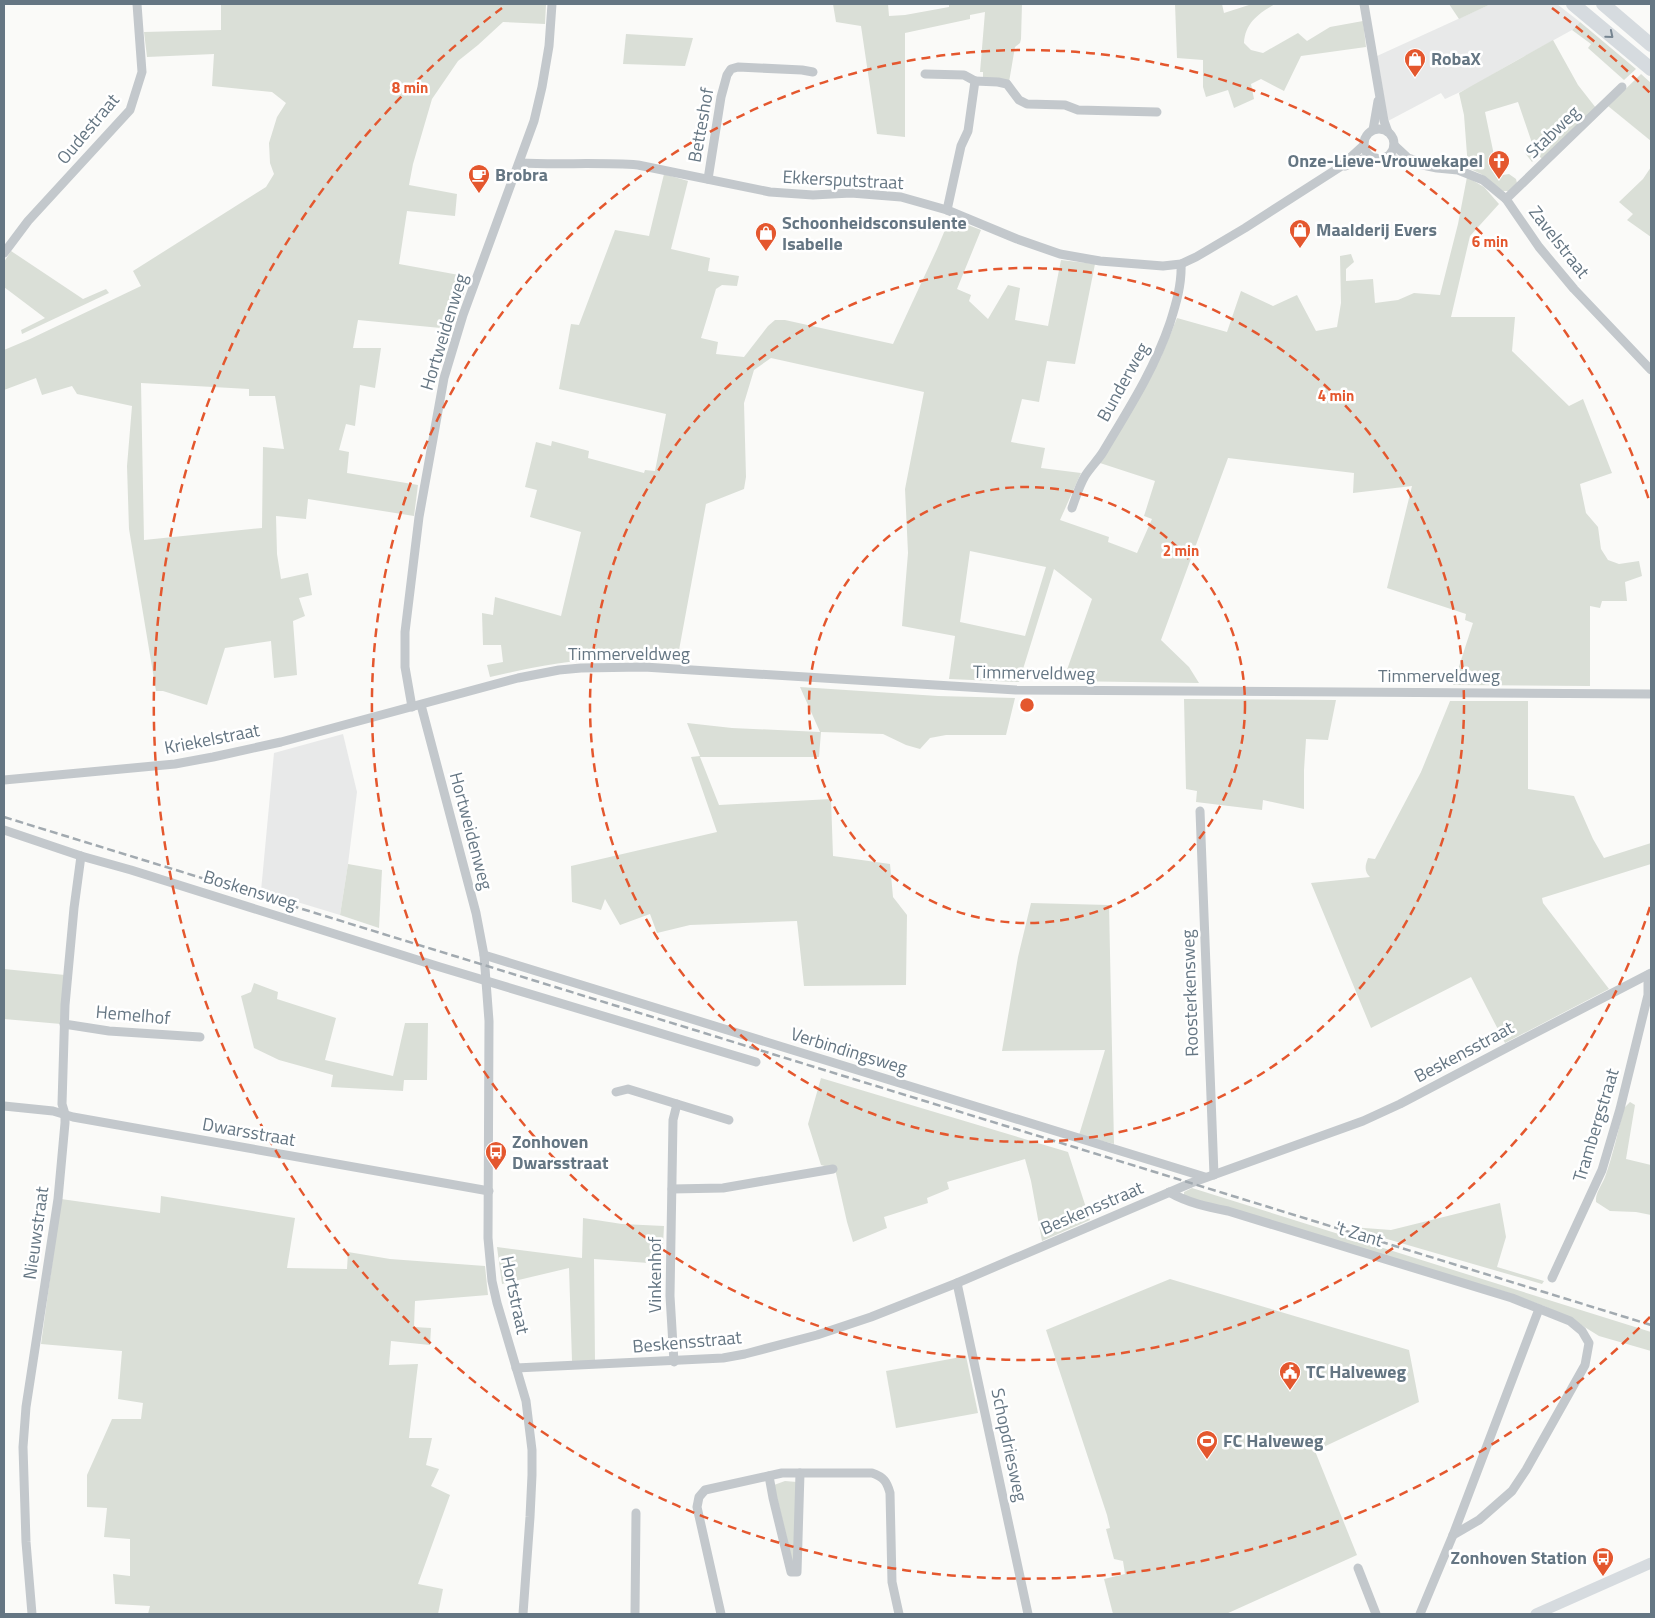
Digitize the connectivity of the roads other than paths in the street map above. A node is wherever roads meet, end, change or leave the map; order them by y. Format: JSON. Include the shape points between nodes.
{"nodes":[{"id":1,"x":137,"y":4,"type":"edge"},
{"id":2,"x":552,"y":4,"type":"edge"},
{"id":3,"x":1364,"y":4,"type":"edge"},
{"id":4,"x":1573,"y":4,"type":"edge"},
{"id":5,"x":1603,"y":4,"type":"edge"},
{"id":6,"x":1651,"y":45,"type":"edge"},
{"id":7,"x":1651,"y":69,"type":"edge"},
{"id":8,"x":812,"y":72,"type":"dead end"},
{"id":9,"x":925,"y":74,"type":"dead end"},
{"id":10,"x":975,"y":81,"type":"junction"},
{"id":11,"x":1622,"y":87,"type":"dead end"},
{"id":12,"x":1379,"y":94,"type":"junction"},
{"id":13,"x":1157,"y":112,"type":"dead end"},
{"id":14,"x":1373,"y":130,"type":"junction"},
{"id":15,"x":1388,"y":132,"type":"junction"},
{"id":16,"x":1364,"y":145,"type":"junction"},
{"id":17,"x":1394,"y":145,"type":"junction"},
{"id":18,"x":1381,"y":158,"type":"junction"},
{"id":19,"x":520,"y":162,"type":"junction"},
{"id":20,"x":1424,"y":165,"type":"junction"},
{"id":21,"x":1340,"y":168,"type":"junction"},
{"id":22,"x":708,"y":179,"type":"junction"},
{"id":23,"x":1506,"y":199,"type":"junction"},
{"id":24,"x":947,"y":210,"type":"junction"},
{"id":25,"x":4,"y":253,"type":"edge"},
{"id":26,"x":1181,"y":264,"type":"junction"},
{"id":27,"x":1651,"y":370,"type":"edge"},
{"id":28,"x":1072,"y":508,"type":"dead end"},
{"id":29,"x":1651,"y":694,"type":"edge"},
{"id":30,"x":421,"y":705,"type":"junction"},
{"id":31,"x":412,"y":707,"type":"junction"},
{"id":32,"x":4,"y":780,"type":"edge"},
{"id":33,"x":1200,"y":811,"type":"dead end"},
{"id":34,"x":4,"y":830,"type":"edge"},
{"id":35,"x":81,"y":856,"type":"junction"},
{"id":36,"x":484,"y":955,"type":"junction"},
{"id":37,"x":485,"y":966,"type":"joint"},
{"id":38,"x":1650,"y":974,"type":"edge"},
{"id":39,"x":486,"y":980,"type":"junction"},
{"id":40,"x":487,"y":991,"type":"junction"},
{"id":41,"x":64,"y":1024,"type":"junction"},
{"id":42,"x":622,"y":1026,"type":"dead end"},
{"id":43,"x":200,"y":1037,"type":"dead end"},
{"id":44,"x":756,"y":1062,"type":"dead end"},
{"id":45,"x":616,"y":1092,"type":"dead end"},
{"id":46,"x":677,"y":1104,"type":"junction"},
{"id":47,"x":4,"y":1106,"type":"edge"},
{"id":48,"x":65,"y":1114,"type":"junction"},
{"id":49,"x":729,"y":1120,"type":"dead end"},
{"id":50,"x":833,"y":1169,"type":"dead end"},
{"id":51,"x":1209,"y":1176,"type":"junction"},
{"id":52,"x":672,"y":1189,"type":"junction"},
{"id":53,"x":489,"y":1191,"type":"junction"},
{"id":54,"x":1169,"y":1192,"type":"junction"},
{"id":55,"x":1552,"y":1278,"type":"dead end"},
{"id":56,"x":958,"y":1283,"type":"junction"},
{"id":57,"x":1540,"y":1309,"type":"junction"},
{"id":58,"x":674,"y":1362,"type":"junction"},
{"id":59,"x":516,"y":1368,"type":"junction"},
{"id":60,"x":800,"y":1473,"type":"junction"},
{"id":61,"x":769,"y":1476,"type":"junction"},
{"id":62,"x":636,"y":1513,"type":"dead end"},
{"id":63,"x":1453,"y":1535,"type":"junction"},
{"id":64,"x":1651,"y":1564,"type":"edge"},
{"id":65,"x":1358,"y":1568,"type":"dead end"},
{"id":66,"x":32,"y":1614,"type":"edge"},
{"id":67,"x":522,"y":1614,"type":"edge"},
{"id":68,"x":635,"y":1614,"type":"edge"},
{"id":69,"x":721,"y":1614,"type":"edge"},
{"id":70,"x":899,"y":1614,"type":"edge"},
{"id":71,"x":1028,"y":1614,"type":"edge"},
{"id":72,"x":1376,"y":1614,"type":"edge"},
{"id":73,"x":1420,"y":1614,"type":"edge"},
{"id":74,"x":1536,"y":1614,"type":"edge"}],
"edges":[{"from":1,"to":25,"type":"street","name":"Oudestraat","via":[[142,72],[130,110],[28,221]]},
{"from":2,"to":19,"type":"street","name":"Hortweidenweg","via":[[542,87]]},
{"from":3,"to":12,"type":"street","name":"Zavelstraat"},
{"from":4,"to":7,"type":"highway","one_way":true},
{"from":5,"to":6,"type":"highway"},
{"from":8,"to":22,"type":"street","name":"Betteshof","via":[[731,69],[721,97]]},
{"from":9,"to":10,"type":"street","via":[[964,75]]},
{"from":10,"to":13,"type":"street","via":[[1008,84],[1018,100],[1027,104],[1065,105],[1078,110]]},
{"from":10,"to":24,"type":"street","via":[[968,132],[961,146]]},
{"from":11,"to":23,"type":"street","name":"Stabweg"},
{"from":12,"to":14,"type":"street","name":"Zavelstraat"},
{"from":12,"to":15,"type":"street","name":"Zavelstraat"},
{"from":14,"to":15,"type":"street"},
{"from":14,"to":16,"type":"street","name":"Zavelstraat"},
{"from":15,"to":17,"type":"street","name":"Zavelstraat"},
{"from":16,"to":18,"type":"street","via":[[1368,154]]},
{"from":16,"to":21,"type":"street","name":"Ekkersputstraat"},
{"from":17,"to":18,"type":"street","via":[[1390,153]]},
{"from":17,"to":20,"type":"street","name":"Zavelstraat","via":[[1408,158]]},
{"from":18,"to":20,"type":"street","name":"Zavelstraat"},
{"from":18,"to":21,"type":"street","name":"Ekkersputstraat","via":[[1362,159]]},
{"from":19,"to":22,"type":"street","name":"Ekkersputstraat","via":[[638,164]]},
{"from":19,"to":31,"type":"street","name":"Hortweidenweg","via":[[463,315],[444,378],[419,517],[404,632],[405,667]]},
{"from":20,"to":23,"type":"street","name":"Zavelstraat","via":[[1473,175]]},
{"from":21,"to":26,"type":"street","name":"Ekkersputstraat"},
{"from":22,"to":24,"type":"street","name":"Ekkersputstraat","via":[[791,194],[878,194]]},
{"from":23,"to":27,"type":"street","name":"Zavelstraat","via":[[1574,290]]},
{"from":24,"to":26,"type":"street","name":"Ekkersputstraat","via":[[1017,240],[1060,254],[1146,266]]},
{"from":26,"to":28,"type":"street","name":"Bunderweg","via":[[1180,286],[1161,349],[1148,377],[1086,474]]},
{"from":29,"to":30,"type":"street","name":"Timmerveldweg","via":[[1016,690],[606,667],[540,674]]},
{"from":30,"to":31,"type":"street","name":"Kriekelstraat"},
{"from":30,"to":36,"type":"street","name":"Hortweidenweg","via":[[476,913]]},
{"from":31,"to":32,"type":"street","name":"Kriekelstraat","via":[[245,751],[175,764]]},
{"from":33,"to":51,"type":"street","name":"Roosterkensweg"},
{"from":34,"to":35,"type":"street","name":"Boskensweg"},
{"from":35,"to":39,"type":"street","name":"Boskensweg"},
{"from":35,"to":41,"type":"street","name":"Nieuwstraat"},
{"from":36,"to":37,"type":"street","name":"Hortweidenweg"},
{"from":36,"to":51,"type":"street","name":"Verbindingsweg"},
{"from":37,"to":39,"type":"street","name":"Hortstraat"},
{"from":38,"to":51,"type":"street","name":"Beskensstraat","via":[[1363,1121]]},
{"from":38,"to":55,"type":"street","name":"Trambergstraat","via":[[1648,995],[1610,1146],[1594,1190]]},
{"from":39,"to":40,"type":"street","name":"Hortstraat"},
{"from":39,"to":44,"type":"street"},
{"from":40,"to":42,"type":"street","via":[[498,988]]},
{"from":40,"to":53,"type":"street","name":"Hortstraat","via":[[490,1020]]},
{"from":41,"to":43,"type":"street","name":"Hemelhof","via":[[109,1031]]},
{"from":41,"to":48,"type":"street","name":"Nieuwstraat","via":[[62,1104]]},
{"from":45,"to":46,"type":"street","via":[[628,1089]]},
{"from":46,"to":49,"type":"street"},
{"from":46,"to":52,"type":"street","name":"Vinkenhof","via":[[673,1120]]},
{"from":47,"to":48,"type":"street","name":"Dwarsstraat"},
{"from":48,"to":53,"type":"street","name":"Dwarsstraat"},
{"from":48,"to":66,"type":"street","name":"Nieuwstraat","via":[[58,1199],[26,1407],[23,1447]]},
{"from":50,"to":52,"type":"street","via":[[723,1188]]},
{"from":51,"to":54,"type":"street","name":"Beskensstraat"},
{"from":52,"to":58,"type":"street","name":"Vinkenhof","via":[[670,1296]]},
{"from":53,"to":59,"type":"street","name":"Hortstraat","via":[[488,1238],[492,1282]]},
{"from":54,"to":56,"type":"street","name":"Beskensstraat"},
{"from":54,"to":57,"type":"street","name":"'t Zant","via":[[1201,1206],[1228,1210]]},
{"from":56,"to":58,"type":"street","name":"Beskensstraat","via":[[817,1334],[745,1354]]},
{"from":56,"to":71,"type":"street","name":"Schopdriesweg"},
{"from":57,"to":63,"type":"street"},
{"from":57,"to":63,"type":"street","name":"'t Zant","via":[[1570,1321],[1582,1331],[1589,1343],[1585,1365],[1512,1491],[1479,1520]]},
{"from":58,"to":59,"type":"street","name":"Beskensstraat"},
{"from":59,"to":67,"type":"street","name":"Hortstraat","via":[[526,1401],[532,1458]]},
{"from":60,"to":61,"type":"street"},
{"from":60,"to":61,"type":"street","via":[[797,1572],[791,1572]]},
{"from":60,"to":70,"type":"street","via":[[872,1473],[887,1483],[892,1582]]},
{"from":61,"to":69,"type":"street","via":[[705,1490],[699,1497],[697,1507]]},
{"from":62,"to":68,"type":"street"},
{"from":63,"to":73,"type":"street"},
{"from":64,"to":74,"type":"main road"},
{"from":65,"to":72,"type":"street"}]}
